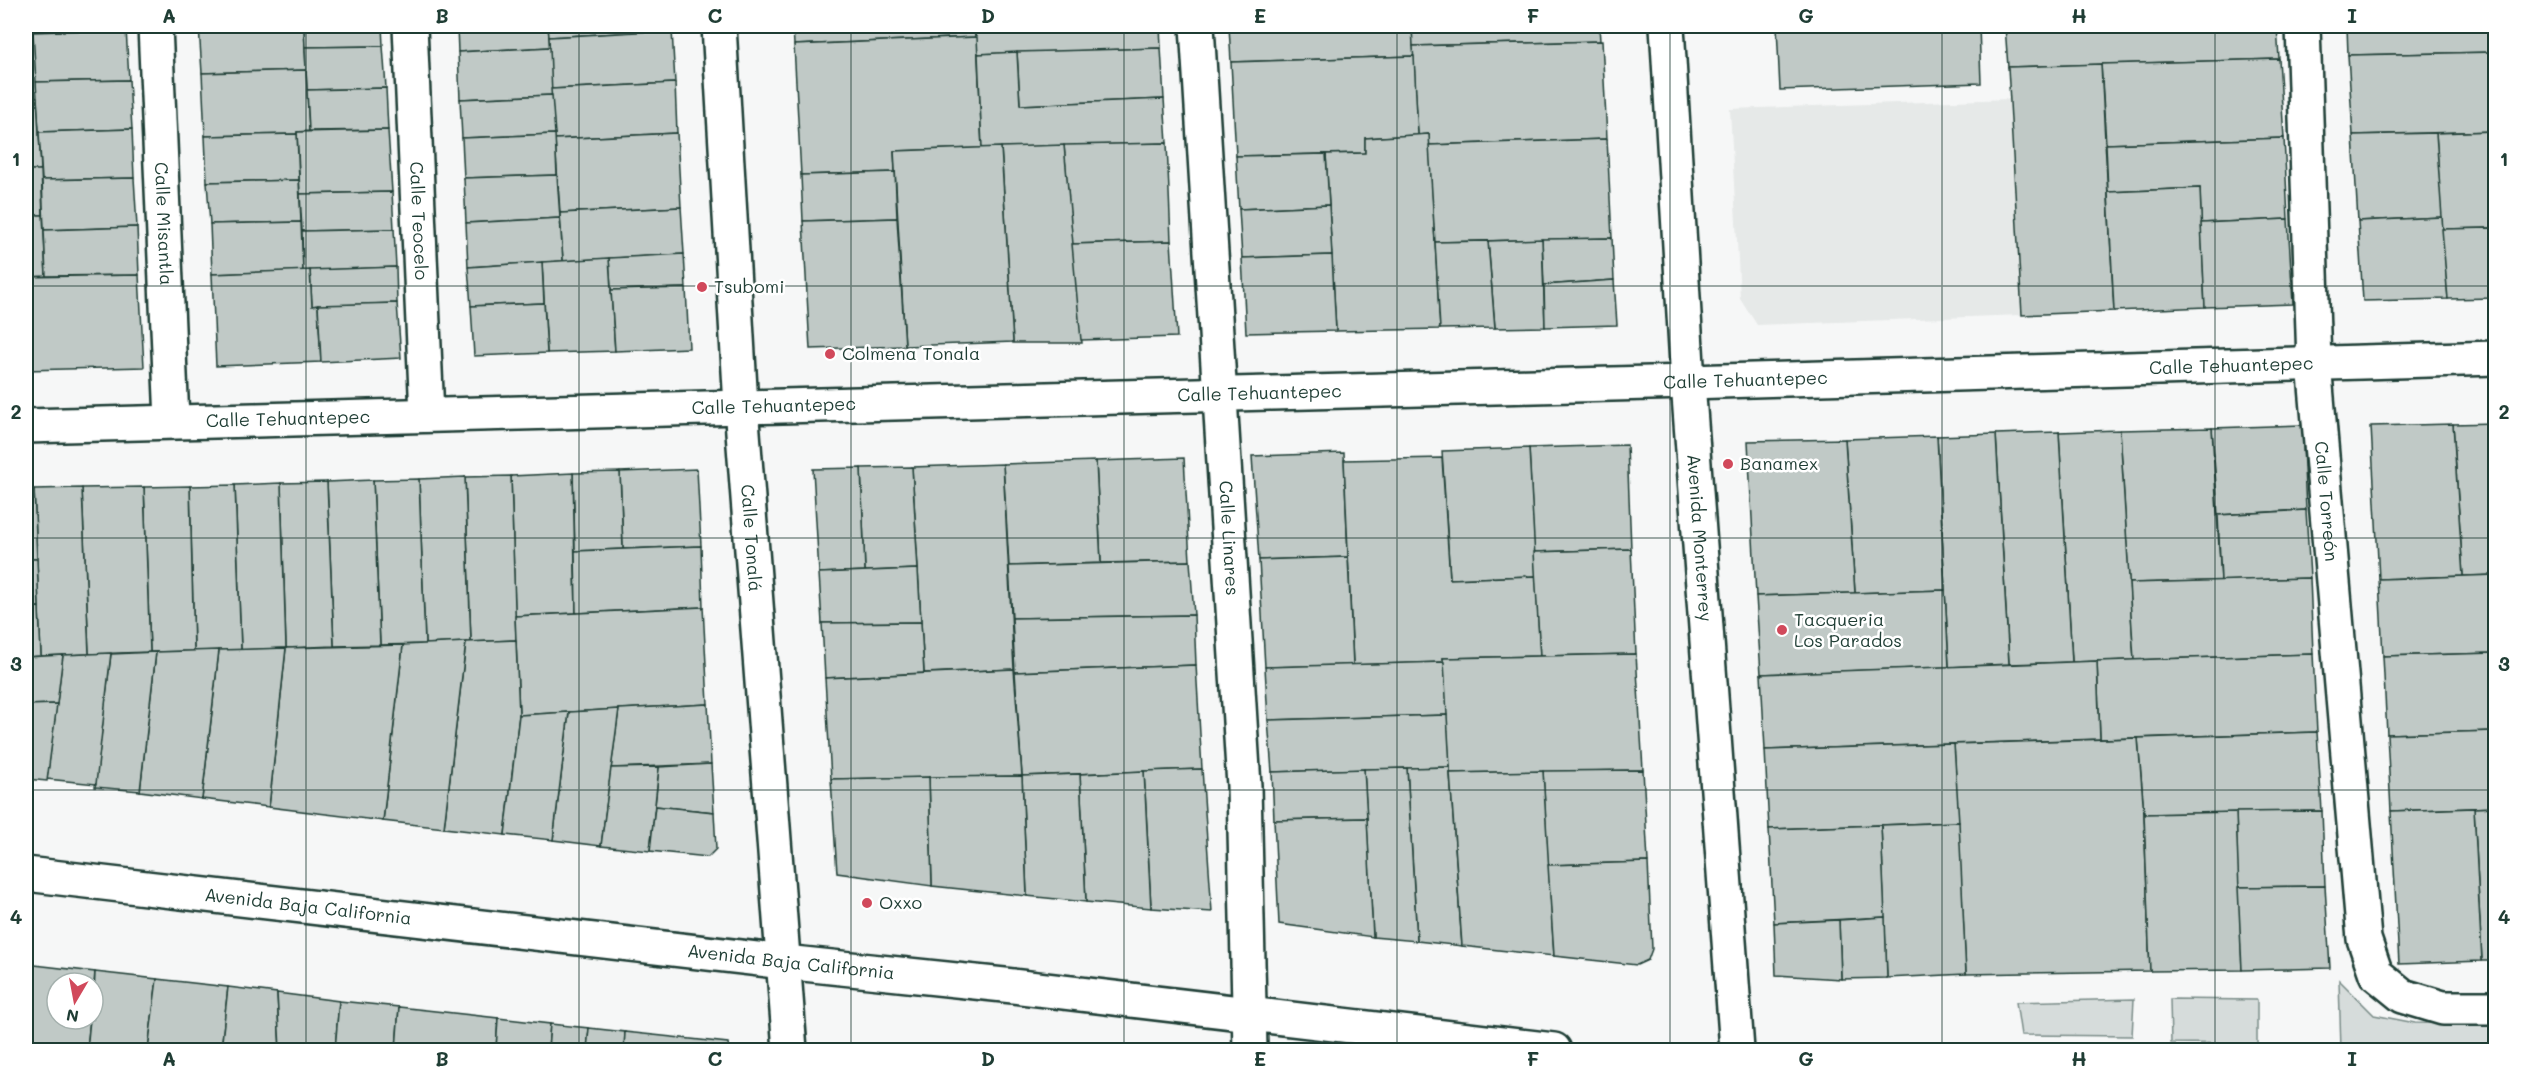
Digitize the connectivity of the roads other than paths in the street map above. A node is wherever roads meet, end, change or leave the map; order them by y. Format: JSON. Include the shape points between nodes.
{"nodes":[{"id":1,"x":155,"y":26,"type":"edge"},
{"id":2,"x":411,"y":26,"type":"edge"},
{"id":3,"x":719,"y":26,"type":"edge"},
{"id":4,"x":1197,"y":26,"type":"edge"},
{"id":5,"x":1667,"y":26,"type":"edge"},
{"id":6,"x":2303,"y":26,"type":"edge"},
{"id":7,"x":2496,"y":358,"type":"edge"},
{"id":8,"x":2314,"y":363,"type":"junction"},
{"id":9,"x":1688,"y":382,"type":"junction"},
{"id":10,"x":1220,"y":393,"type":"junction"},
{"id":11,"x":741,"y":406,"type":"junction"},
{"id":12,"x":427,"y":415,"type":"junction"},
{"id":13,"x":172,"y":422,"type":"junction"},
{"id":14,"x":26,"y":426,"type":"edge"},
{"id":15,"x":26,"y":874,"type":"edge"},
{"id":16,"x":784,"y":962,"type":"junction"},
{"id":17,"x":2496,"y":1008,"type":"edge"},
{"id":18,"x":1248,"y":1015,"type":"junction"},
{"id":19,"x":790,"y":1050,"type":"edge"},
{"id":20,"x":1250,"y":1050,"type":"edge"},
{"id":21,"x":1554,"y":1050,"type":"edge"},
{"id":22,"x":1737,"y":1050,"type":"edge"}],
"edges":[{"from":1,"to":13,"type":"street","name":"Calle Misantla"},
{"from":2,"to":12,"type":"street","name":"Calle Teocelo"},
{"from":3,"to":11,"type":"street","name":"Calle Tonalá"},
{"from":4,"to":10,"type":"street","name":"Calle Linares"},
{"from":5,"to":9,"type":"street","name":"Avenida Monterrey"},
{"from":6,"to":8,"type":"street","name":"Calle Torreón"},
{"from":7,"to":8,"type":"street","name":"Calle Tehuantepec"},
{"from":8,"to":9,"type":"street","name":"Calle Tehuantepec"},
{"from":8,"to":17,"type":"street","name":"Calle Torreón","via":[[2364,939],[2376,974],[2403,996],[2443,1008]]},
{"from":9,"to":10,"type":"street","name":"Calle Tehuantepec"},
{"from":9,"to":22,"type":"street","name":"Avenida Monterrey"},
{"from":10,"to":11,"type":"street","name":"Calle Tehuantepec"},
{"from":10,"to":18,"type":"street","name":"Calle Linares","via":[[1244,786]]},
{"from":11,"to":12,"type":"street","name":"Calle Tehuantepec"},
{"from":11,"to":16,"type":"street","name":"Calle Tonalá"},
{"from":12,"to":13,"type":"street","name":"Calle Tehuantepec"},
{"from":13,"to":14,"type":"street","name":"Calle Tehuantepec"},
{"from":15,"to":16,"type":"street","name":"Avenida Baja California"},
{"from":16,"to":18,"type":"street","name":"Avenida Baja California"},
{"from":16,"to":19,"type":"street","name":"Calle Tonalá"},
{"from":18,"to":20,"type":"street","name":"Calle Linares"},
{"from":18,"to":21,"type":"street","name":"Avenida Baja California"}]}
